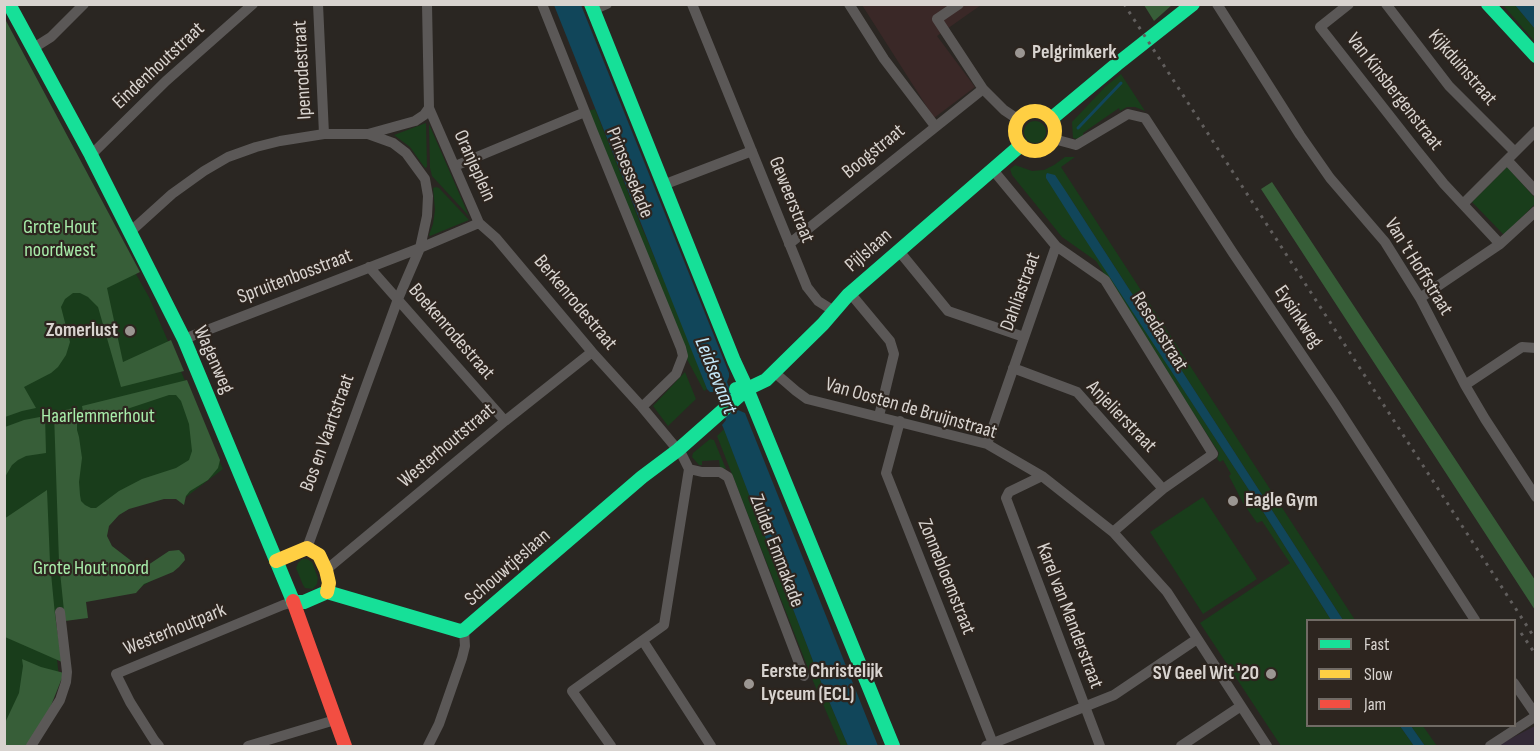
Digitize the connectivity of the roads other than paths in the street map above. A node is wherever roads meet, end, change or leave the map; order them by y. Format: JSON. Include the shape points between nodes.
{"nodes":[{"id":1,"x":9,"y":4,"type":"edge"},
{"id":2,"x":84,"y":4,"type":"edge"},
{"id":3,"x":253,"y":4,"type":"edge"},
{"id":4,"x":318,"y":4,"type":"edge"},
{"id":5,"x":427,"y":4,"type":"edge"},
{"id":6,"x":543,"y":4,"type":"edge"},
{"id":7,"x":608,"y":4,"type":"edge"},
{"id":8,"x":692,"y":4,"type":"edge"},
{"id":9,"x":849,"y":4,"type":"edge"},
{"id":10,"x":959,"y":4,"type":"edge"},
{"id":11,"x":1193,"y":4,"type":"edge"},
{"id":12,"x":1217,"y":4,"type":"edge"},
{"id":13,"x":1386,"y":4,"type":"edge"},
{"id":14,"x":1488,"y":4,"type":"edge"},
{"id":15,"x":592,"y":7,"type":"edge"},
{"id":16,"x":1342,"y":7,"type":"edge"},
{"id":17,"x":32,"y":49,"type":"junction"},
{"id":18,"x":1536,"y":56,"type":"edge"},
{"id":19,"x":983,"y":89,"type":"junction"},
{"id":20,"x":429,"y":108,"type":"junction"},
{"id":21,"x":585,"y":112,"type":"junction"},
{"id":22,"x":1051,"y":118,"type":"junction"},
{"id":23,"x":1019,"y":120,"type":"junction"},
{"id":24,"x":935,"y":126,"type":"junction"},
{"id":25,"x":1536,"y":130,"type":"edge"},
{"id":26,"x":324,"y":134,"type":"junction"},
{"id":27,"x":368,"y":134,"type":"junction"},
{"id":28,"x":1054,"y":139,"type":"junction"},
{"id":29,"x":1021,"y":145,"type":"junction"},
{"id":30,"x":752,"y":151,"type":"junction"},
{"id":31,"x":91,"y":155,"type":"junction"},
{"id":32,"x":1511,"y":156,"type":"junction"},
{"id":33,"x":455,"y":166,"type":"junction"},
{"id":34,"x":993,"y":170,"type":"junction"},
{"id":35,"x":663,"y":185,"type":"junction"},
{"id":36,"x":1536,"y":191,"type":"edge"},
{"id":37,"x":1463,"y":204,"type":"junction"},
{"id":38,"x":1536,"y":212,"type":"edge"},
{"id":39,"x":479,"y":222,"type":"junction"},
{"id":40,"x":130,"y":232,"type":"junction"},
{"id":41,"x":789,"y":244,"type":"junction"},
{"id":42,"x":1500,"y":244,"type":"junction"},
{"id":43,"x":1056,"y":246,"type":"junction"},
{"id":44,"x":420,"y":248,"type":"junction"},
{"id":45,"x":899,"y":251,"type":"junction"},
{"id":46,"x":369,"y":267,"type":"junction"},
{"id":47,"x":850,"y":293,"type":"junction"},
{"id":48,"x":1420,"y":298,"type":"junction"},
{"id":49,"x":398,"y":299,"type":"junction"},
{"id":50,"x":834,"y":311,"type":"junction"},
{"id":51,"x":1023,"y":338,"type":"junction"},
{"id":52,"x":183,"y":339,"type":"junction"},
{"id":53,"x":1536,"y":348,"type":"edge"},
{"id":54,"x":592,"y":352,"type":"junction"},
{"id":55,"x":1012,"y":368,"type":"junction"},
{"id":56,"x":774,"y":372,"type":"junction"},
{"id":57,"x":1465,"y":385,"type":"junction"},
{"id":58,"x":740,"y":391,"type":"junction"},
{"id":59,"x":642,"y":407,"type":"junction"},
{"id":60,"x":717,"y":409,"type":"joint"},
{"id":61,"x":879,"y":416,"type":"junction"},
{"id":62,"x":505,"y":421,"type":"junction"},
{"id":63,"x":900,"y":421,"type":"junction"},
{"id":64,"x":987,"y":444,"type":"junction"},
{"id":65,"x":675,"y":446,"type":"junction"},
{"id":66,"x":689,"y":469,"type":"junction"},
{"id":67,"x":1042,"y":476,"type":"junction"},
{"id":68,"x":1163,"y":489,"type":"junction"},
{"id":69,"x":1536,"y":497,"type":"edge"},
{"id":70,"x":1113,"y":532,"type":"junction"},
{"id":71,"x":307,"y":548,"type":"junction"},
{"id":72,"x":276,"y":561,"type":"junction"},
{"id":73,"x":326,"y":570,"type":"junction"},
{"id":74,"x":327,"y":592,"type":"junction"},
{"id":75,"x":293,"y":602,"type":"junction"},
{"id":76,"x":60,"y":612,"type":"dead end"},
{"id":77,"x":1474,"y":619,"type":"edge"},
{"id":78,"x":464,"y":630,"type":"junction"},
{"id":79,"x":1197,"y":639,"type":"junction"},
{"id":80,"x":643,"y":641,"type":"junction"},
{"id":81,"x":804,"y":676,"type":"dead end"},
{"id":82,"x":1516,"y":685,"type":"edge"},
{"id":83,"x":1241,"y":706,"type":"junction"},
{"id":84,"x":1084,"y":707,"type":"junction"},
{"id":85,"x":1536,"y":715,"type":"edge"},
{"id":86,"x":335,"y":720,"type":"junction"},
{"id":87,"x":991,"y":746,"type":"edge"},
{"id":88,"x":32,"y":747,"type":"edge"},
{"id":89,"x":159,"y":747,"type":"edge"},
{"id":90,"x":248,"y":747,"type":"edge"},
{"id":91,"x":345,"y":747,"type":"edge"},
{"id":92,"x":428,"y":747,"type":"edge"},
{"id":93,"x":610,"y":747,"type":"edge"},
{"id":94,"x":711,"y":747,"type":"edge"},
{"id":95,"x":893,"y":747,"type":"edge"},
{"id":96,"x":1100,"y":747,"type":"edge"},
{"id":97,"x":1181,"y":747,"type":"edge"},
{"id":98,"x":1267,"y":747,"type":"edge"},
{"id":99,"x":1490,"y":747,"type":"edge"}],
"edges":[{"from":1,"to":17,"type":"street","name":"Wagenweg"},
{"from":2,"to":17,"type":"street","via":[[51,37]]},
{"from":3,"to":31,"type":"street","name":"Eindenhoutstraat"},
{"from":4,"to":26,"type":"street","name":"Ipenrodestraat"},
{"from":5,"to":20,"type":"street"},
{"from":6,"to":21,"type":"street","name":"Prinsessekade"},
{"from":7,"to":15,"type":"street"},
{"from":8,"to":30,"type":"street","name":"Geweerstraat"},
{"from":9,"to":24,"type":"street","via":[[884,59]]},
{"from":10,"to":19,"type":"street","via":[[937,18]]},
{"from":11,"to":22,"type":"street"},
{"from":12,"to":48,"type":"street","name":"Van 't Hoffstraat","via":[[1300,135],[1330,178],[1385,242]]},
{"from":13,"to":32,"type":"street","name":"Kijkduinstraat","via":[[1449,86]]},
{"from":14,"to":18,"type":"street"},
{"from":15,"to":35,"type":"street"},
{"from":16,"to":37,"type":"street","name":"Van Kinsbergenstraat","via":[[1320,27]]},
{"from":17,"to":31,"type":"street","name":"Wagenweg"},
{"from":19,"to":23,"type":"street"},
{"from":19,"to":24,"type":"street","name":"Boogstraat"},
{"from":20,"to":27,"type":"street","via":[[415,121]]},
{"from":20,"to":33,"type":"street","name":"Oranjeplein"},
{"from":21,"to":33,"type":"street"},
{"from":21,"to":59,"type":"street","name":"Prinsessekade","via":[[683,356],[676,374]]},
{"from":22,"to":23,"type":"street","via":[[1037,111]]},
{"from":22,"to":28,"type":"street"},
{"from":23,"to":29,"type":"street","via":[[1015,133]]},
{"from":24,"to":41,"type":"street","name":"Boogstraat"},
{"from":25,"to":32,"type":"street"},
{"from":26,"to":27,"type":"street"},
{"from":26,"to":40,"type":"street","via":[[280,141],[228,157],[172,194]]},
{"from":27,"to":44,"type":"street","via":[[393,143],[406,153],[425,179],[428,216]]},
{"from":28,"to":29,"type":"street","via":[[1047,148],[1036,151]]},
{"from":28,"to":77,"type":"street","name":"Eysinkweg","via":[[1076,145],[1128,114],[1145,118]]},
{"from":29,"to":34,"type":"street","name":"Pijlslaan"},
{"from":30,"to":35,"type":"street"},
{"from":30,"to":41,"type":"street","name":"Geweerstraat"},
{"from":31,"to":40,"type":"street","name":"Wagenweg"},
{"from":32,"to":36,"type":"street","name":"Kijkduinstraat"},
{"from":32,"to":37,"type":"street"},
{"from":33,"to":39,"type":"street","name":"Oranjeplein"},
{"from":34,"to":43,"type":"street","name":"Dahliastraat"},
{"from":34,"to":45,"type":"street","name":"Pijlslaan"},
{"from":35,"to":58,"type":"street","via":[[734,361]]},
{"from":37,"to":42,"type":"street"},
{"from":38,"to":42,"type":"street"},
{"from":39,"to":44,"type":"street","name":"Oranjeplein"},
{"from":39,"to":54,"type":"street","name":"Berkenrodestraat"},
{"from":40,"to":52,"type":"street","name":"Wagenweg"},
{"from":41,"to":50,"type":"street","name":"Geweerstraat","via":[[807,287],[818,301]]},
{"from":42,"to":48,"type":"street"},
{"from":43,"to":51,"type":"street","name":"Dahliastraat"},
{"from":43,"to":68,"type":"street","name":"Resedastraat","via":[[1105,280],[1213,454]]},
{"from":44,"to":46,"type":"street","name":"Spruitenbosstraat"},
{"from":44,"to":49,"type":"street"},
{"from":45,"to":47,"type":"street","name":"Pijlslaan"},
{"from":45,"to":51,"type":"street","via":[[948,311]]},
{"from":46,"to":49,"type":"street","name":"Boekenrodestraat"},
{"from":46,"to":52,"type":"street","name":"Spruitenbosstraat"},
{"from":47,"to":50,"type":"street","name":"Pijlslaan"},
{"from":47,"to":61,"type":"street","via":[[890,341],[894,354]]},
{"from":48,"to":57,"type":"street","name":"Van 't Hoffstraat"},
{"from":49,"to":62,"type":"street","name":"Boekenrodestraat"},
{"from":49,"to":71,"type":"street","name":"Bos en Vaartstraat"},
{"from":50,"to":56,"type":"street","name":"Pijlslaan"},
{"from":51,"to":55,"type":"street","name":"Dahliastraat"},
{"from":52,"to":72,"type":"street","name":"Wagenweg"},
{"from":53,"to":57,"type":"street","via":[[1522,347]]},
{"from":54,"to":59,"type":"street","name":"Berkenrodestraat"},
{"from":54,"to":62,"type":"street","name":"Westerhoutstraat"},
{"from":55,"to":64,"type":"street","name":"Dahliastraat"},
{"from":55,"to":68,"type":"street","name":"Anjelierstraat","via":[[1077,392]]},
{"from":56,"to":58,"type":"street","name":"Pijlslaan","via":[[766,380]]},
{"from":56,"to":61,"type":"street","name":"Van Oosten de Bruijnstraat","via":[[807,399]]},
{"from":57,"to":69,"type":"street","name":"Van 't Hoffstraat"},
{"from":58,"to":60,"type":"street","name":"Pijlslaan"},
{"from":58,"to":95,"type":"street"},
{"from":59,"to":65,"type":"street","name":"Berkenrodestraat"},
{"from":60,"to":65,"type":"street","name":"Schouwtjeslaan"},
{"from":61,"to":63,"type":"street","name":"Van Oosten de Bruijnstraat"},
{"from":62,"to":73,"type":"street","name":"Westerhoutstraat"},
{"from":63,"to":64,"type":"street","name":"Van Oosten de Bruijnstraat"},
{"from":63,"to":87,"type":"street","name":"Zonnebloemstraat","via":[[886,473]]},
{"from":64,"to":67,"type":"street","name":"Van Oosten de Bruijnstraat"},
{"from":65,"to":66,"type":"street","name":"Berkenrodestraat"},
{"from":65,"to":78,"type":"street","name":"Schouwtjeslaan"},
{"from":66,"to":80,"type":"street","via":[[664,625]]},
{"from":66,"to":81,"type":"street","name":"Zuider Emmakade","via":[[720,472],[728,477]]},
{"from":67,"to":70,"type":"street","name":"Van Oosten de Bruijnstraat"},
{"from":67,"to":84,"type":"street","name":"Karel van Manderstraat","via":[[1009,492],[1006,498]]},
{"from":68,"to":70,"type":"street"},
{"from":70,"to":79,"type":"street","name":"Van Oosten de Bruijnstraat","via":[[1167,592]]},
{"from":71,"to":72,"type":"street"},
{"from":71,"to":73,"type":"street","via":[[319,555]]},
{"from":72,"to":75,"type":"street","name":"Wagenweg"},
{"from":73,"to":74,"type":"street"},
{"from":74,"to":75,"type":"street","via":[[304,602]]},
{"from":74,"to":78,"type":"street"},
{"from":75,"to":86,"type":"street","name":"Wagenweg"},
{"from":75,"to":89,"type":"street","name":"Westerhoutpark","via":[[116,674]]},
{"from":76,"to":88,"type":"street","via":[[66,682],[60,700]]},
{"from":78,"to":92,"type":"street","name":"Schouwtjeslaan","via":[[462,658]]},
{"from":79,"to":83,"type":"street","name":"Van Oosten de Bruijnstraat"},
{"from":79,"to":84,"type":"street","via":[[1114,695]]},
{"from":80,"to":93,"type":"street","via":[[572,692]]},
{"from":80,"to":94,"type":"street"},
{"from":82,"to":85,"type":"street"},
{"from":83,"to":97,"type":"street"},
{"from":83,"to":98,"type":"street","name":"Van Oosten de Bruijnstraat"},
{"from":84,"to":87,"type":"street"},
{"from":84,"to":96,"type":"street","name":"Karel van Manderstraat"},
{"from":85,"to":99,"type":"street"},
{"from":86,"to":90,"type":"street"},
{"from":86,"to":91,"type":"street","name":"Wagenweg"}]}
